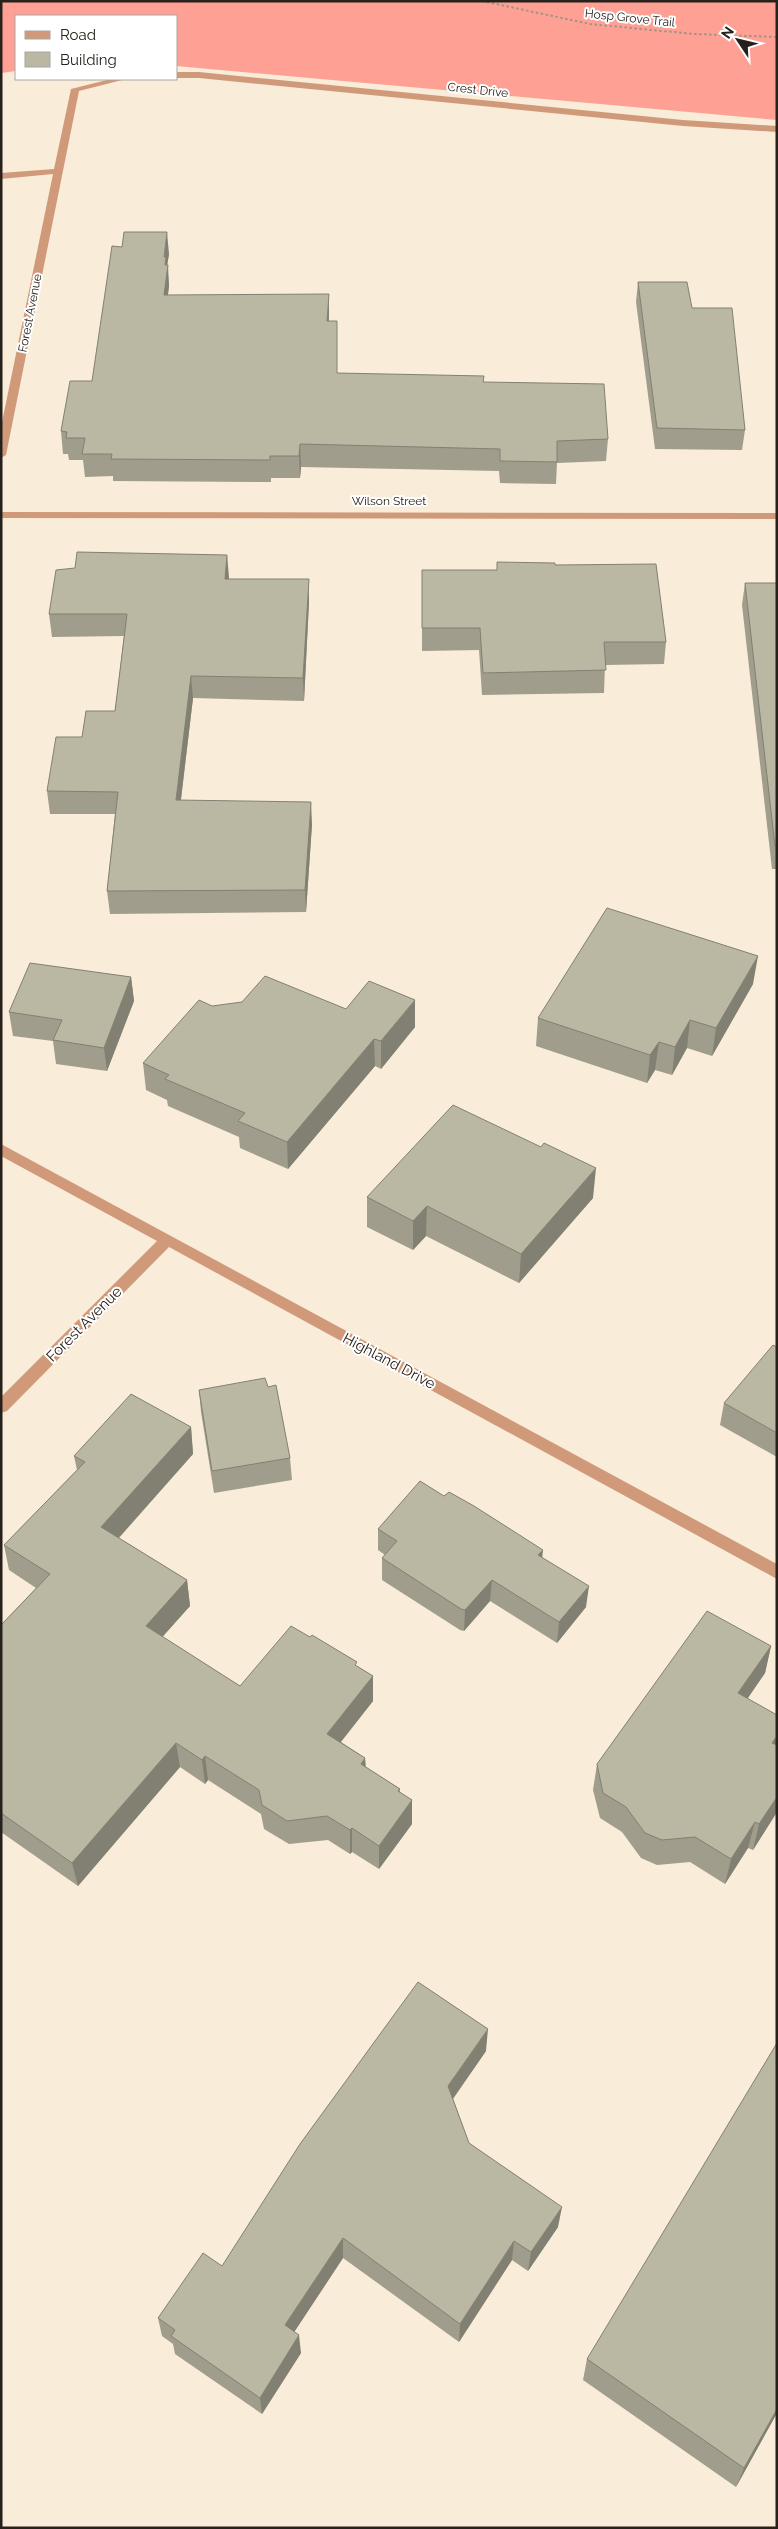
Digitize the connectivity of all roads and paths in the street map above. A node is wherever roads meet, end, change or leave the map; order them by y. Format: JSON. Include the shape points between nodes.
{"nodes":[{"id":1,"x":334,"y":1,"type":"edge"},
{"id":2,"x":348,"y":1,"type":"edge"},
{"id":3,"x":482,"y":1,"type":"edge"},
{"id":4,"x":777,"y":36,"type":"edge"},
{"id":5,"x":178,"y":75,"type":"edge"},
{"id":6,"x":117,"y":80,"type":"edge"},
{"id":7,"x":777,"y":130,"type":"edge"},
{"id":8,"x":58,"y":171,"type":"junction"},
{"id":9,"x":1,"y":176,"type":"edge"},
{"id":10,"x":1,"y":455,"type":"edge"},
{"id":11,"x":1,"y":515,"type":"edge"},
{"id":12,"x":777,"y":516,"type":"edge"},
{"id":13,"x":1,"y":1149,"type":"edge"},
{"id":14,"x":167,"y":1240,"type":"junction"},
{"id":15,"x":1,"y":1407,"type":"edge"},
{"id":16,"x":777,"y":1572,"type":"edge"}],
"edges":[{"from":1,"to":2,"type":"path"},
{"from":3,"to":4,"type":"path","name":"Hosp Grove Trail","via":[[590,24],[694,34]]},
{"from":5,"to":7,"type":"street","name":"Crest Drive"},
{"from":6,"to":8,"type":"street","via":[[75,89]]},
{"from":8,"to":9,"type":"street"},
{"from":8,"to":10,"type":"street","name":"Forest Avenue"},
{"from":11,"to":12,"type":"street","name":"Wilson Street"},
{"from":13,"to":14,"type":"street","name":"Highland Drive"},
{"from":14,"to":15,"type":"street","name":"Forest Avenue"},
{"from":14,"to":16,"type":"street","name":"Highland Drive"}]}
